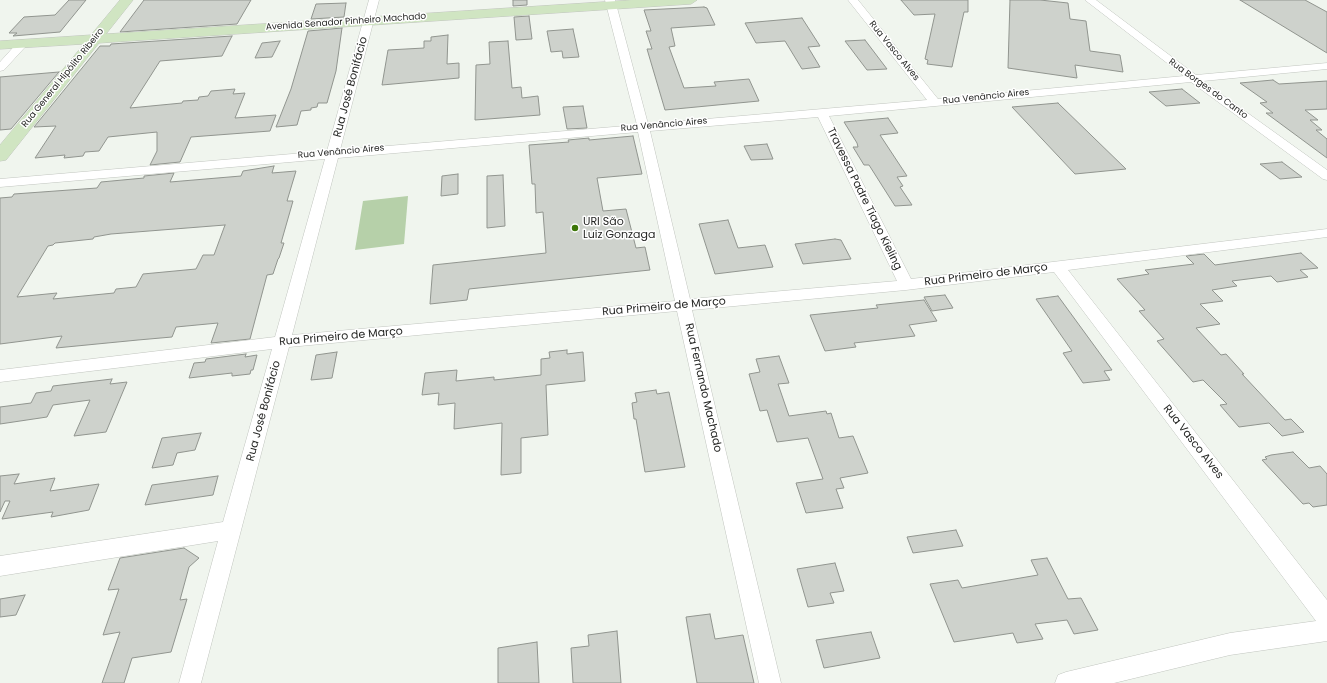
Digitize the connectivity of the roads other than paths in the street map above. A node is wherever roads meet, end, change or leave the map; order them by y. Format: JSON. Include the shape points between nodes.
{"nodes":[{"id":1,"x":127,"y":0,"type":"edge"},
{"id":2,"x":374,"y":0,"type":"edge"},
{"id":3,"x":691,"y":0,"type":"edge"},
{"id":4,"x":853,"y":0,"type":"edge"},
{"id":5,"x":1090,"y":0,"type":"edge"},
{"id":6,"x":611,"y":2,"type":"edge"},
{"id":7,"x":368,"y":21,"type":"junction"},
{"id":8,"x":94,"y":40,"type":"junction"},
{"id":9,"x":22,"y":44,"type":"junction"},
{"id":10,"x":0,"y":45,"type":"edge"},
{"id":11,"x":1327,"y":66,"type":"edge"},
{"id":12,"x":0,"y":68,"type":"edge"},
{"id":13,"x":1194,"y":79,"type":"junction"},
{"id":14,"x":935,"y":102,"type":"junction"},
{"id":15,"x":822,"y":113,"type":"junction"},
{"id":16,"x":643,"y":127,"type":"junction"},
{"id":17,"x":333,"y":153,"type":"junction"},
{"id":18,"x":0,"y":156,"type":"edge"},
{"id":19,"x":1327,"y":176,"type":"edge"},
{"id":20,"x":0,"y":183,"type":"edge"},
{"id":21,"x":1327,"y":233,"type":"edge"},
{"id":22,"x":1058,"y":267,"type":"junction"},
{"id":23,"x":906,"y":285,"type":"junction"},
{"id":24,"x":684,"y":305,"type":"junction"},
{"id":25,"x":282,"y":342,"type":"junction"},
{"id":26,"x":0,"y":376,"type":"edge"},
{"id":27,"x":232,"y":530,"type":"junction"},
{"id":28,"x":0,"y":566,"type":"edge"},
{"id":29,"x":1327,"y":617,"type":"edge"},
{"id":30,"x":1327,"y":630,"type":"edge"},
{"id":31,"x":190,"y":683,"type":"edge"},
{"id":32,"x":770,"y":683,"type":"edge"},
{"id":33,"x":1066,"y":683,"type":"edge"}],
"edges":[{"from":1,"to":8,"type":"main road","name":"Rua General Hipólito Ribeiro"},
{"from":2,"to":7,"type":"street","name":"Rua José Bonifácio"},
{"from":3,"to":6,"type":"main road","name":"Avenida Senador Pinheiro Machado"},
{"from":4,"to":14,"type":"street","name":"Rua Vasco Alves"},
{"from":5,"to":13,"type":"street","name":"Rua Borges do Canto"},
{"from":6,"to":7,"type":"main road","name":"Avenida Senador Pinheiro Machado"},
{"from":6,"to":16,"type":"street","name":"Rua Fernando Machado"},
{"from":7,"to":8,"type":"main road","name":"Avenida Senador Pinheiro Machado"},
{"from":7,"to":17,"type":"street","name":"Rua José Bonifácio"},
{"from":8,"to":9,"type":"main road","name":"Avenida Senador Pinheiro Machado"},
{"from":8,"to":18,"type":"main road","name":"Rua General Hipólito Ribeiro"},
{"from":9,"to":10,"type":"main road","name":"Avenida Senador Pinheiro Machado"},
{"from":9,"to":12,"type":"street"},
{"from":11,"to":13,"type":"street","name":"Rua Venâncio Aires"},
{"from":13,"to":14,"type":"street","name":"Rua Venâncio Aires"},
{"from":13,"to":19,"type":"street","name":"Rua Borges do Canto"},
{"from":14,"to":15,"type":"street","name":"Rua Venâncio Aires"},
{"from":15,"to":16,"type":"street","name":"Rua Venâncio Aires"},
{"from":15,"to":23,"type":"street","name":"Travessa Padre Tiago Kieling"},
{"from":16,"to":17,"type":"street","name":"Rua Venâncio Aires"},
{"from":16,"to":24,"type":"street","name":"Rua Fernando Machado"},
{"from":17,"to":20,"type":"street","name":"Rua Venâncio Aires"},
{"from":17,"to":25,"type":"street","name":"Rua José Bonifácio"},
{"from":21,"to":22,"type":"street","name":"Rua Primeiro de Março"},
{"from":22,"to":23,"type":"street","name":"Rua Primeiro de Março"},
{"from":22,"to":29,"type":"street","name":"Rua Vasco Alves"},
{"from":23,"to":24,"type":"street","name":"Rua Primeiro de Março"},
{"from":24,"to":25,"type":"street","name":"Rua Primeiro de Março"},
{"from":24,"to":32,"type":"street","name":"Rua Fernando Machado"},
{"from":25,"to":26,"type":"street","name":"Rua Primeiro de Março"},
{"from":25,"to":27,"type":"street","name":"Rua José Bonifácio"},
{"from":27,"to":28,"type":"street"},
{"from":27,"to":31,"type":"street","name":"Rua José Bonifácio"},
{"from":30,"to":33,"type":"street","via":[[1230,644]]}]}
